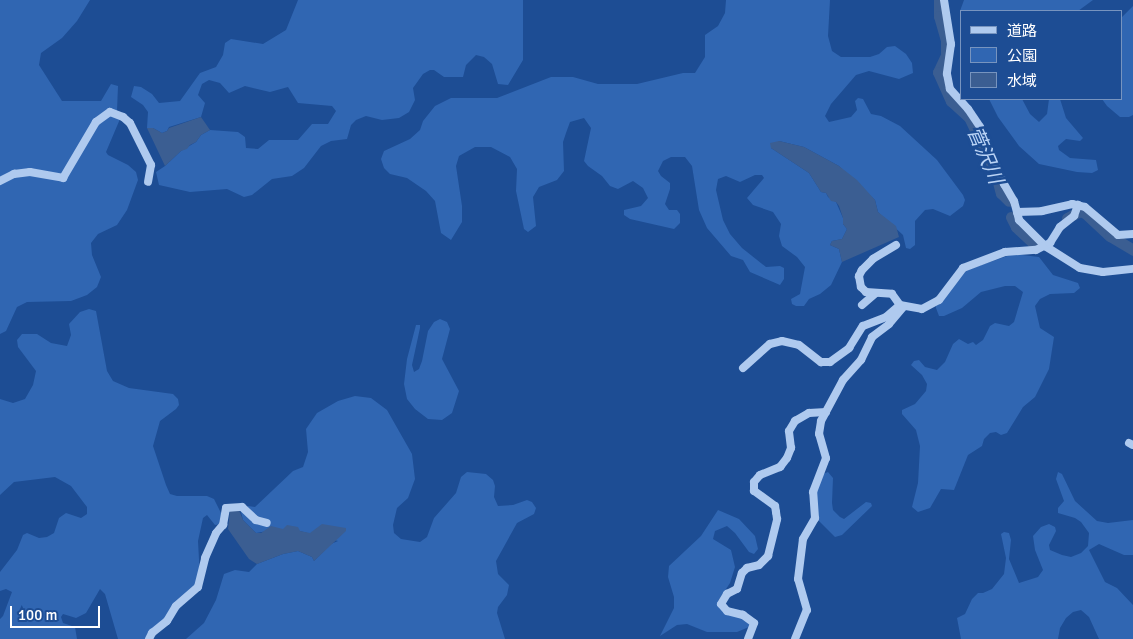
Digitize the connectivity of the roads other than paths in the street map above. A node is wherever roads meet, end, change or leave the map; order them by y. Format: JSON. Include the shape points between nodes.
{"nodes":[{"id":1,"x":944,"y":0,"type":"edge"},
{"id":2,"x":0,"y":181,"type":"edge"},
{"id":3,"x":148,"y":182,"type":"dead end"},
{"id":4,"x":1076,"y":210,"type":"junction"},
{"id":5,"x":1016,"y":212,"type":"junction"},
{"id":6,"x":1133,"y":234,"type":"edge"},
{"id":7,"x":896,"y":245,"type":"dead end"},
{"id":8,"x":1045,"y":246,"type":"junction"},
{"id":9,"x":1133,"y":269,"type":"edge"},
{"id":10,"x":876,"y":293,"type":"junction"},
{"id":11,"x":862,"y":305,"type":"dead end"},
{"id":12,"x":902,"y":306,"type":"junction"},
{"id":13,"x":743,"y":368,"type":"dead end"},
{"id":14,"x":826,"y":412,"type":"junction"},
{"id":15,"x":267,"y":523,"type":"dead end"},
{"id":16,"x":149,"y":639,"type":"edge"},
{"id":17,"x":748,"y":639,"type":"edge"},
{"id":18,"x":795,"y":639,"type":"edge"}],
"edges":[{"from":1,"to":5,"type":"street","via":[[951,44],[947,74],[950,89],[980,126]]},
{"from":2,"to":3,"type":"street","via":[[14,174],[30,172],[62,178],[96,122],[110,112],[123,116],[130,123],[151,166]]},
{"from":4,"to":5,"type":"street","via":[[1064,204],[1042,211]]},
{"from":4,"to":6,"type":"street","via":[[1091,211],[1118,235]]},
{"from":4,"to":8,"type":"street"},
{"from":5,"to":8,"type":"street","via":[[1025,227]]},
{"from":7,"to":10,"type":"street","via":[[873,259],[859,276],[863,290]]},
{"from":8,"to":9,"type":"street","via":[[1070,264],[1088,271]]},
{"from":8,"to":12,"type":"street","via":[[1030,251],[1005,252],[963,268],[949,290],[934,304],[922,309]]},
{"from":10,"to":11,"type":"street"},
{"from":10,"to":12,"type":"street","via":[[892,294]]},
{"from":12,"to":13,"type":"street","via":[[863,326],[849,348],[830,362],[821,362],[799,345],[782,340],[766,347]]},
{"from":12,"to":14,"type":"street","via":[[872,337],[862,360],[843,380]]},
{"from":14,"to":17,"type":"street","via":[[809,413],[795,421],[789,431],[791,448],[784,462],[754,482],[754,491],[775,506],[777,519],[770,549],[764,562],[747,568],[737,589],[727,594],[721,604],[727,611],[744,615],[754,623]]},
{"from":14,"to":18,"type":"street","via":[[819,428],[826,458],[813,492],[815,518],[803,539],[798,579],[807,610]]},
{"from":15,"to":16,"type":"street","via":[[256,520],[242,507],[226,508],[224,525],[216,533],[205,558],[198,587],[176,606],[167,621]]}]}
